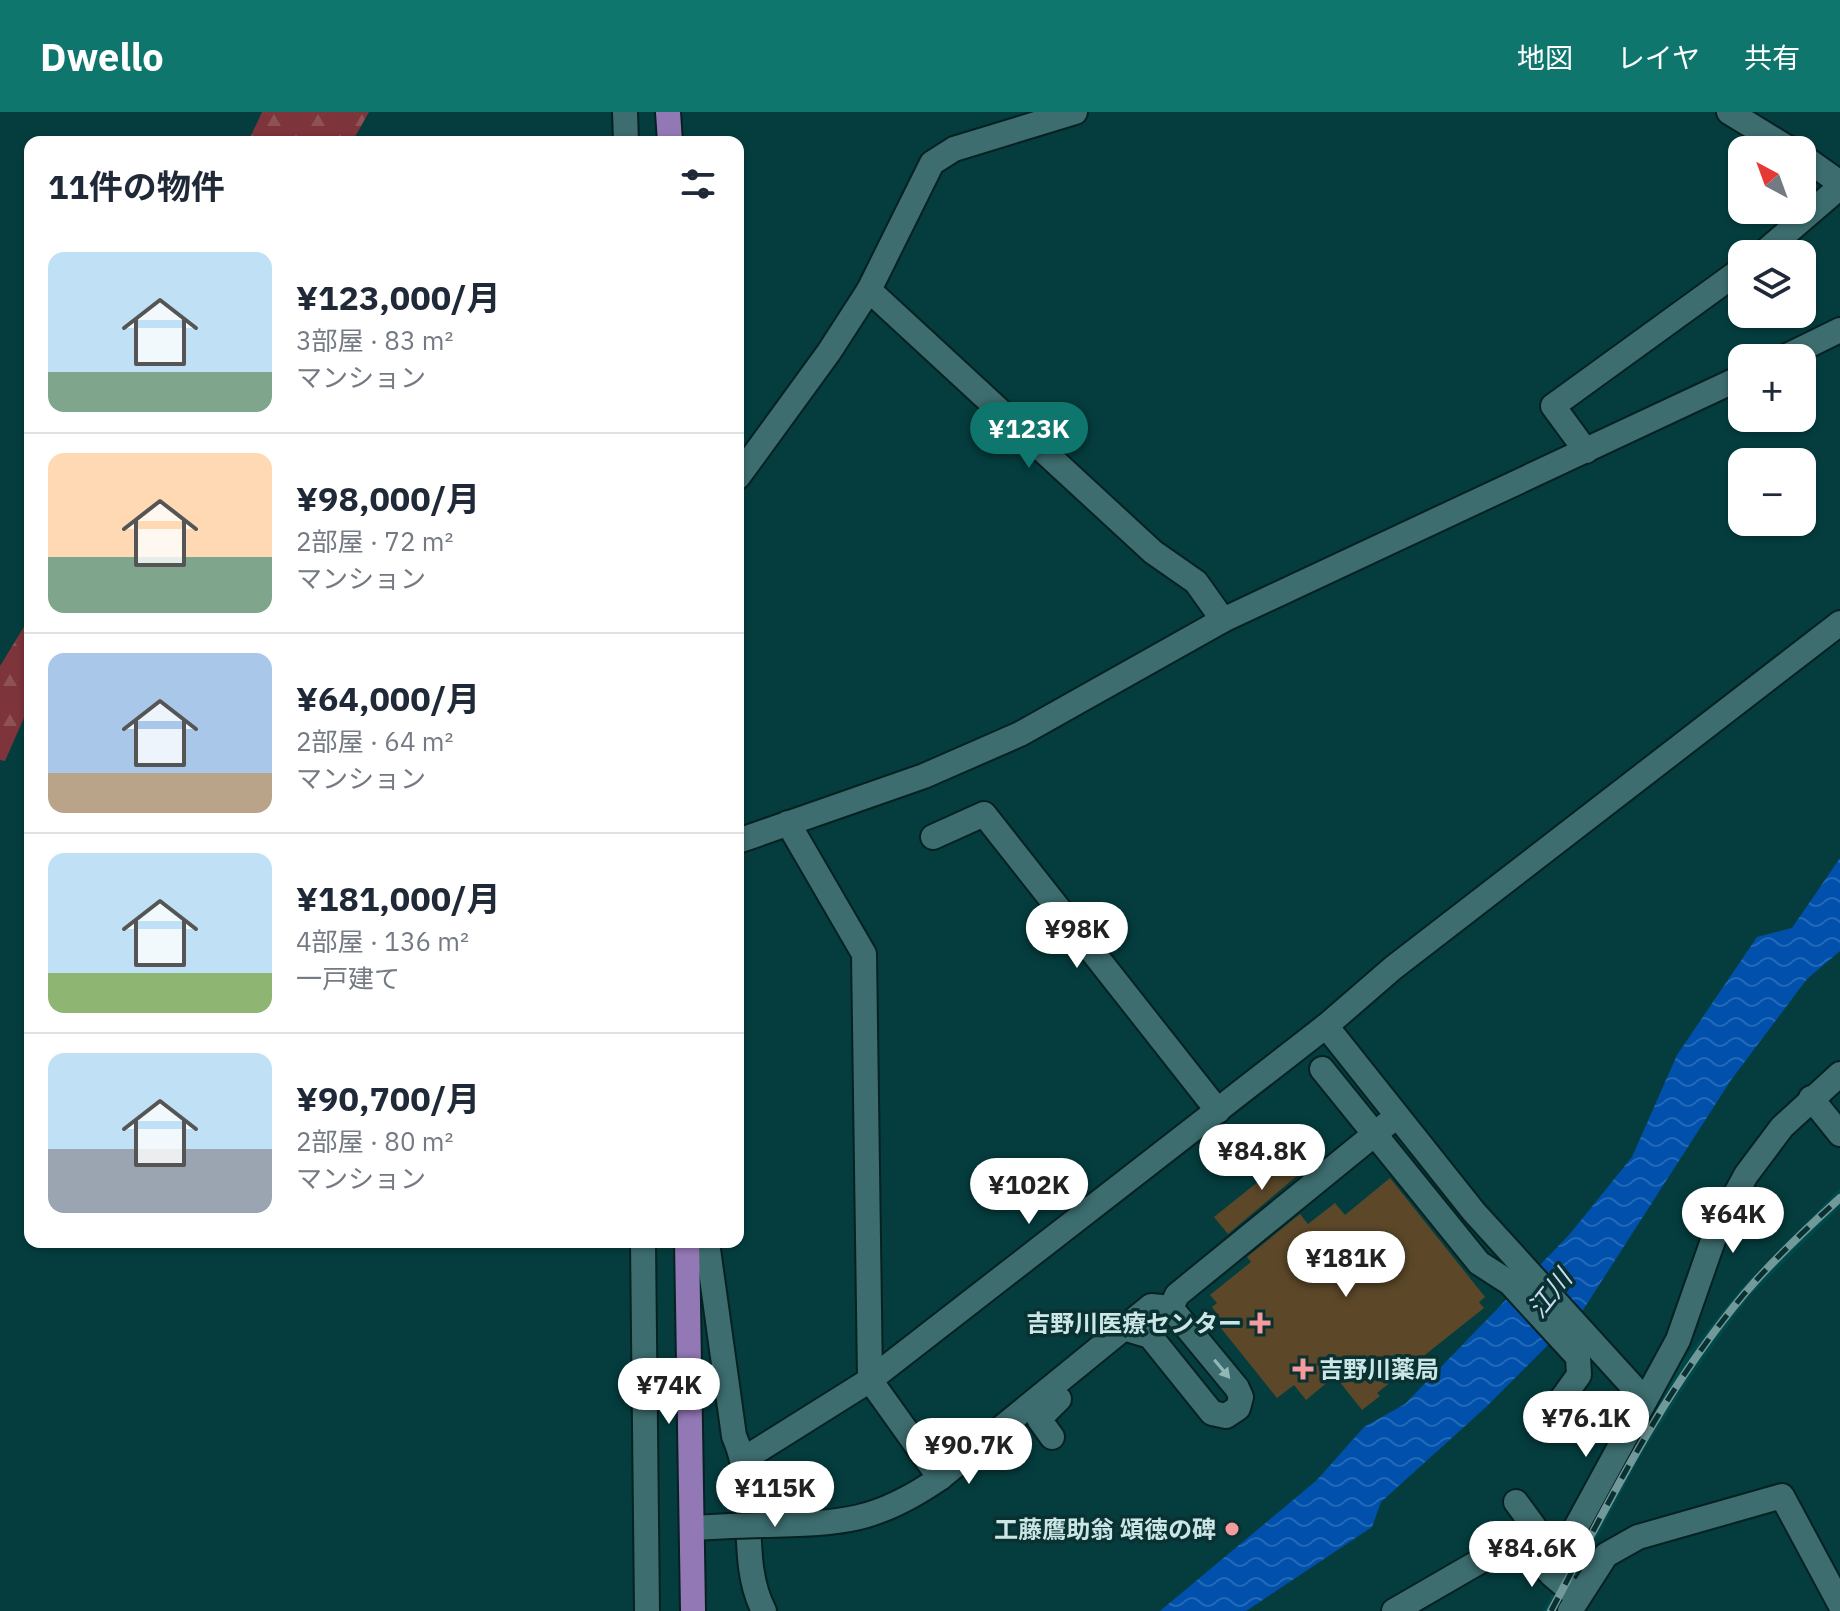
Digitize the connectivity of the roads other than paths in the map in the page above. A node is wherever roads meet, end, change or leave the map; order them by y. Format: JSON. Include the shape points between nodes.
{"nodes":[{"id":1,"x":625,"y":112,"type":"edge"},
{"id":2,"x":668,"y":112,"type":"edge"},
{"id":3,"x":1075,"y":112,"type":"edge"},
{"id":4,"x":1729,"y":112,"type":"edge"},
{"id":5,"x":626,"y":136,"type":"edge"},
{"id":6,"x":670,"y":136,"type":"edge"},
{"id":7,"x":1768,"y":136,"type":"edge"},
{"id":8,"x":1816,"y":167,"type":"edge"},
{"id":9,"x":1840,"y":185,"type":"edge"},
{"id":10,"x":1778,"y":240,"type":"edge"},
{"id":11,"x":1728,"y":279,"type":"edge"},
{"id":12,"x":869,"y":290,"type":"junction"},
{"id":13,"x":1840,"y":330,"type":"edge"},
{"id":14,"x":1812,"y":344,"type":"edge"},
{"id":15,"x":1728,"y":384,"type":"edge"},
{"id":16,"x":1586,"y":451,"type":"junction"},
{"id":17,"x":744,"y":469,"type":"edge"},
{"id":18,"x":1223,"y":620,"type":"junction"},
{"id":19,"x":1840,"y":623,"type":"edge"},
{"id":20,"x":788,"y":823,"type":"junction"},
{"id":21,"x":933,"y":837,"type":"dead end"},
{"id":22,"x":744,"y":839,"type":"edge"},
{"id":23,"x":1326,"y":1026,"type":"junction"},
{"id":24,"x":1322,"y":1069,"type":"dead end"},
{"id":25,"x":1840,"y":1074,"type":"edge"},
{"id":26,"x":1811,"y":1098,"type":"junction"},
{"id":27,"x":1218,"y":1111,"type":"junction"},
{"id":28,"x":1398,"y":1116,"type":"junction"},
{"id":29,"x":1840,"y":1134,"type":"edge"},
{"id":30,"x":1374,"y":1135,"type":"junction"},
{"id":31,"x":643,"y":1248,"type":"edge"},
{"id":32,"x":687,"y":1248,"type":"edge"},
{"id":33,"x":708,"y":1248,"type":"edge"},
{"id":34,"x":1515,"y":1274,"type":"junction"},
{"id":35,"x":1171,"y":1308,"type":"junction"},
{"id":36,"x":1134,"y":1330,"type":"junction"},
{"id":37,"x":1573,"y":1336,"type":"junction"},
{"id":38,"x":870,"y":1380,"type":"junction"},
{"id":39,"x":1645,"y":1400,"type":"junction"},
{"id":40,"x":1020,"y":1414,"type":"junction"},
{"id":41,"x":1556,"y":1429,"type":"dead end"},
{"id":42,"x":744,"y":1459,"type":"junction"},
{"id":43,"x":940,"y":1478,"type":"junction"},
{"id":44,"x":1516,"y":1502,"type":"dead end"},
{"id":45,"x":693,"y":1528,"type":"junction"},
{"id":46,"x":1574,"y":1531,"type":"junction"},
{"id":47,"x":1533,"y":1540,"type":"junction"},
{"id":48,"x":1551,"y":1574,"type":"junction"},
{"id":49,"x":1574,"y":1604,"type":"edge"},
{"id":50,"x":1840,"y":1604,"type":"edge"},
{"id":51,"x":647,"y":1611,"type":"edge"},
{"id":52,"x":693,"y":1611,"type":"edge"},
{"id":53,"x":764,"y":1611,"type":"edge"},
{"id":54,"x":1394,"y":1611,"type":"edge"}],
"edges":[{"from":1,"to":5,"type":"street"},
{"from":2,"to":6,"type":"main road"},
{"from":3,"to":12,"type":"street","via":[[954,149],[932,163]]},
{"from":4,"to":7,"type":"street"},
{"from":8,"to":9,"type":"street"},
{"from":9,"to":10,"type":"street"},
{"from":11,"to":16,"type":"street","via":[[1553,406]]},
{"from":12,"to":17,"type":"street"},
{"from":12,"to":18,"type":"street","via":[[1153,552],[1196,582]]},
{"from":13,"to":14,"type":"street"},
{"from":15,"to":16,"type":"street"},
{"from":16,"to":18,"type":"street"},
{"from":18,"to":20,"type":"street","via":[[1020,734],[924,776]]},
{"from":19,"to":23,"type":"street","via":[[1393,968]]},
{"from":20,"to":22,"type":"street"},
{"from":20,"to":38,"type":"street","via":[[864,954]]},
{"from":21,"to":27,"type":"street","via":[[984,814]]},
{"from":23,"to":27,"type":"street"},
{"from":23,"to":28,"type":"street"},
{"from":24,"to":30,"type":"street"},
{"from":25,"to":26,"type":"street"},
{"from":26,"to":29,"type":"street"},
{"from":26,"to":39,"type":"street","via":[[1746,1175],[1717,1229],[1678,1340]]},
{"from":27,"to":38,"type":"street"},
{"from":28,"to":30,"type":"street"},
{"from":28,"to":34,"type":"street"},
{"from":30,"to":34,"type":"street","via":[[1479,1263]]},
{"from":30,"to":35,"type":"street","via":[[1177,1295]]},
{"from":31,"to":51,"type":"street"},
{"from":32,"to":45,"type":"main road"},
{"from":33,"to":42,"type":"street","via":[[734,1436]]},
{"from":34,"to":37,"type":"street"},
{"from":35,"to":36,"type":"street","via":[[1151,1306]]},
{"from":35,"to":36,"type":"street","one_way":true,"via":[[1237,1388],[1240,1403],[1235,1412],[1212,1413],[1150,1336]]},
{"from":36,"to":40,"type":"street"},
{"from":36,"to":40,"type":"street","via":[[1041,1413],[1048,1440]]},
{"from":37,"to":39,"type":"street"},
{"from":37,"to":41,"type":"street","via":[[1579,1375],[1556,1407]]},
{"from":38,"to":42,"type":"street"},
{"from":38,"to":43,"type":"street"},
{"from":39,"to":46,"type":"street"},
{"from":40,"to":43,"type":"street"},
{"from":42,"to":53,"type":"street","via":[[753,1582]]},
{"from":43,"to":45,"type":"street","bridge":true,"via":[[881,1513],[821,1523]]},
{"from":44,"to":47,"type":"street"},
{"from":45,"to":52,"type":"main road"},
{"from":46,"to":47,"type":"street"},
{"from":46,"to":48,"type":"street"},
{"from":47,"to":48,"type":"street"},
{"from":47,"to":54,"type":"street","via":[[1480,1558]]},
{"from":48,"to":49,"type":"street"},
{"from":49,"to":50,"type":"street","via":[[1606,1555],[1638,1537],[1782,1496]]}]}
